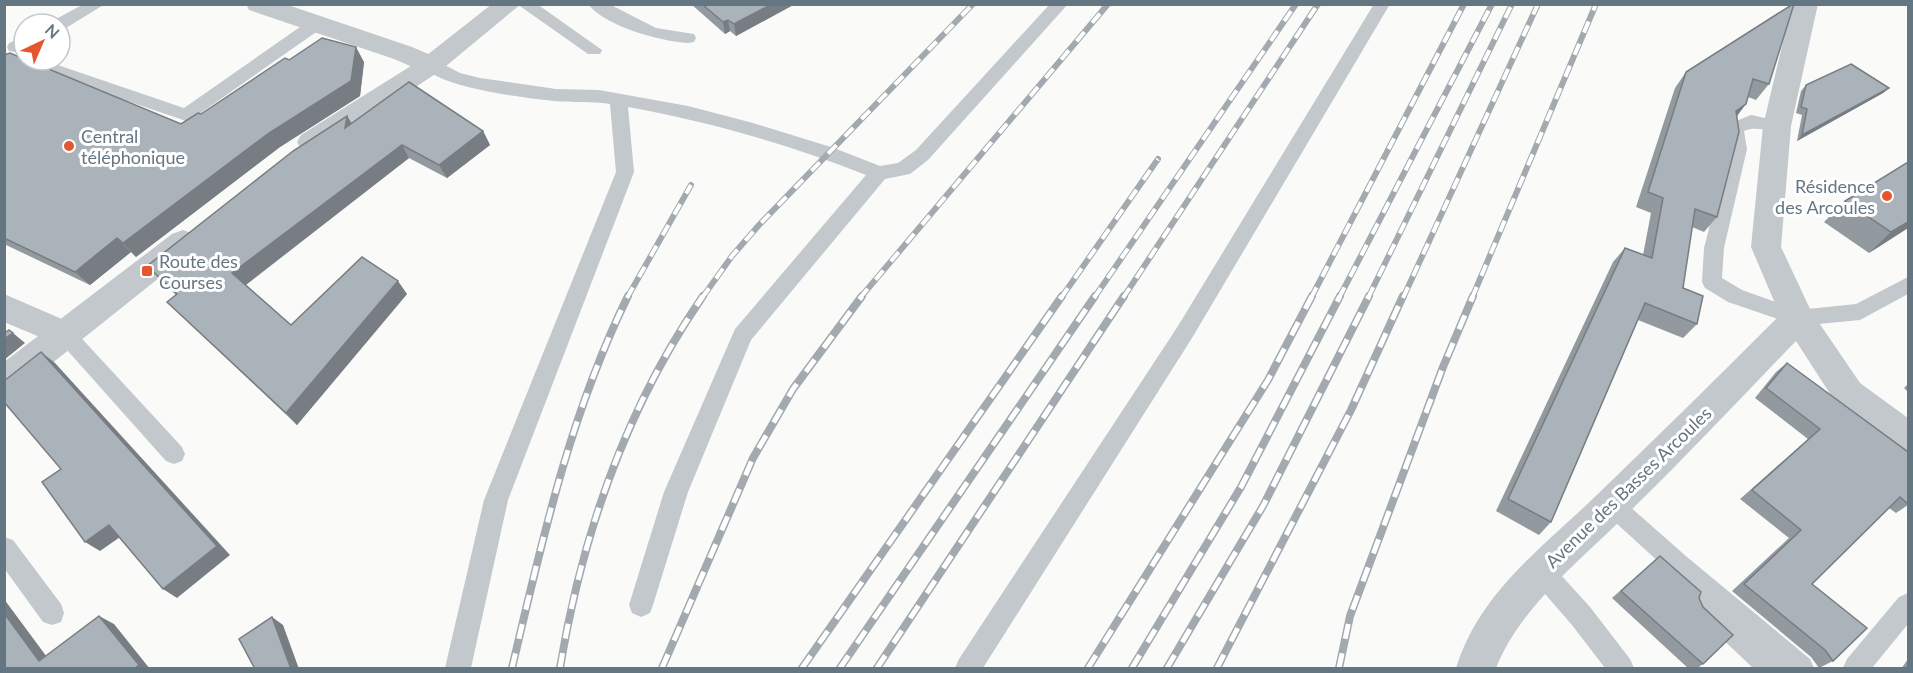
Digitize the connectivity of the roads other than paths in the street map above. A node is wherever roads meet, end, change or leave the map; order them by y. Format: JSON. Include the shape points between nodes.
{"nodes":[{"id":1,"x":97,"y":4,"type":"edge"},
{"id":2,"x":258,"y":4,"type":"edge"},
{"id":3,"x":509,"y":4,"type":"edge"},
{"id":4,"x":525,"y":4,"type":"edge"},
{"id":5,"x":596,"y":4,"type":"edge"},
{"id":6,"x":1060,"y":4,"type":"edge"},
{"id":7,"x":1382,"y":4,"type":"edge"},
{"id":8,"x":1805,"y":4,"type":"edge"},
{"id":9,"x":72,"y":18,"type":"edge"},
{"id":10,"x":316,"y":24,"type":"junction"},
{"id":11,"x":688,"y":38,"type":"dead end"},
{"id":12,"x":594,"y":50,"type":"dead end"},
{"id":13,"x":431,"y":65,"type":"junction"},
{"id":14,"x":67,"y":72,"type":"edge"},
{"id":15,"x":618,"y":99,"type":"junction"},
{"id":16,"x":1777,"y":126,"type":"junction"},
{"id":17,"x":291,"y":156,"type":"edge"},
{"id":18,"x":879,"y":173,"type":"junction"},
{"id":19,"x":201,"y":228,"type":"edge"},
{"id":20,"x":1908,"y":285,"type":"edge"},
{"id":21,"x":4,"y":308,"type":"edge"},
{"id":22,"x":1798,"y":318,"type":"junction"},
{"id":23,"x":66,"y":335,"type":"junction"},
{"id":24,"x":4,"y":382,"type":"edge"},
{"id":25,"x":1908,"y":437,"type":"edge"},
{"id":26,"x":174,"y":454,"type":"dead end"},
{"id":27,"x":1612,"y":505,"type":"junction"},
{"id":28,"x":1639,"y":529,"type":"junction"},
{"id":29,"x":4,"y":548,"type":"edge"},
{"id":30,"x":1541,"y":571,"type":"junction"},
{"id":31,"x":641,"y":605,"type":"dead end"},
{"id":32,"x":1908,"y":605,"type":"edge"},
{"id":33,"x":52,"y":613,"type":"dead end"},
{"id":34,"x":458,"y":669,"type":"edge"},
{"id":35,"x":968,"y":669,"type":"edge"},
{"id":36,"x":1476,"y":669,"type":"edge"},
{"id":37,"x":1620,"y":669,"type":"edge"},
{"id":38,"x":1770,"y":669,"type":"edge"},
{"id":39,"x":1801,"y":669,"type":"edge"},
{"id":40,"x":1856,"y":669,"type":"edge"}],
"edges":[{"from":1,"to":9,"type":"lane"},
{"from":2,"to":10,"type":"street"},
{"from":3,"to":13,"type":"street"},
{"from":4,"to":12,"type":"lane"},
{"from":5,"to":11,"type":"lane","via":[[655,34]]},
{"from":6,"to":18,"type":"lane","via":[[922,155],[903,169]]},
{"from":7,"to":35,"type":"lane","via":[[1185,332]]},
{"from":8,"to":16,"type":"street"},
{"from":10,"to":13,"type":"street"},
{"from":10,"to":14,"type":"lane","via":[[186,115]]},
{"from":13,"to":15,"type":"lane","via":[[480,84]]},
{"from":13,"to":17,"type":"street"},
{"from":15,"to":18,"type":"lane","via":[[747,127]]},
{"from":15,"to":34,"type":"lane","via":[[625,172],[496,500]]},
{"from":16,"to":22,"type":"street","via":[[1766,247]]},
{"from":16,"to":22,"type":"lane","via":[[1751,121],[1735,128],[1738,149],[1714,248],[1712,282],[1735,296]]},
{"from":18,"to":31,"type":"lane","via":[[742,334],[676,492]]},
{"from":19,"to":23,"type":"street"},
{"from":20,"to":22,"type":"lane","via":[[1860,312]]},
{"from":21,"to":23,"type":"street"},
{"from":22,"to":25,"type":"street","via":[[1848,393]]},
{"from":22,"to":27,"type":"street","name":"Avenue des Basses Arcoules"},
{"from":23,"to":24,"type":"street"},
{"from":23,"to":26,"type":"lane"},
{"from":27,"to":28,"type":"lane"},
{"from":27,"to":30,"type":"street","name":"Avenue des Basses Arcoules"},
{"from":28,"to":38,"type":"lane","via":[[1641,549],[1754,650]]},
{"from":28,"to":39,"type":"lane"},
{"from":29,"to":33,"type":"lane"},
{"from":30,"to":36,"type":"street","name":"Avenue des Basses Arcoules","via":[[1524,588],[1486,643]]},
{"from":30,"to":37,"type":"lane"},
{"from":32,"to":40,"type":"lane"}]}
